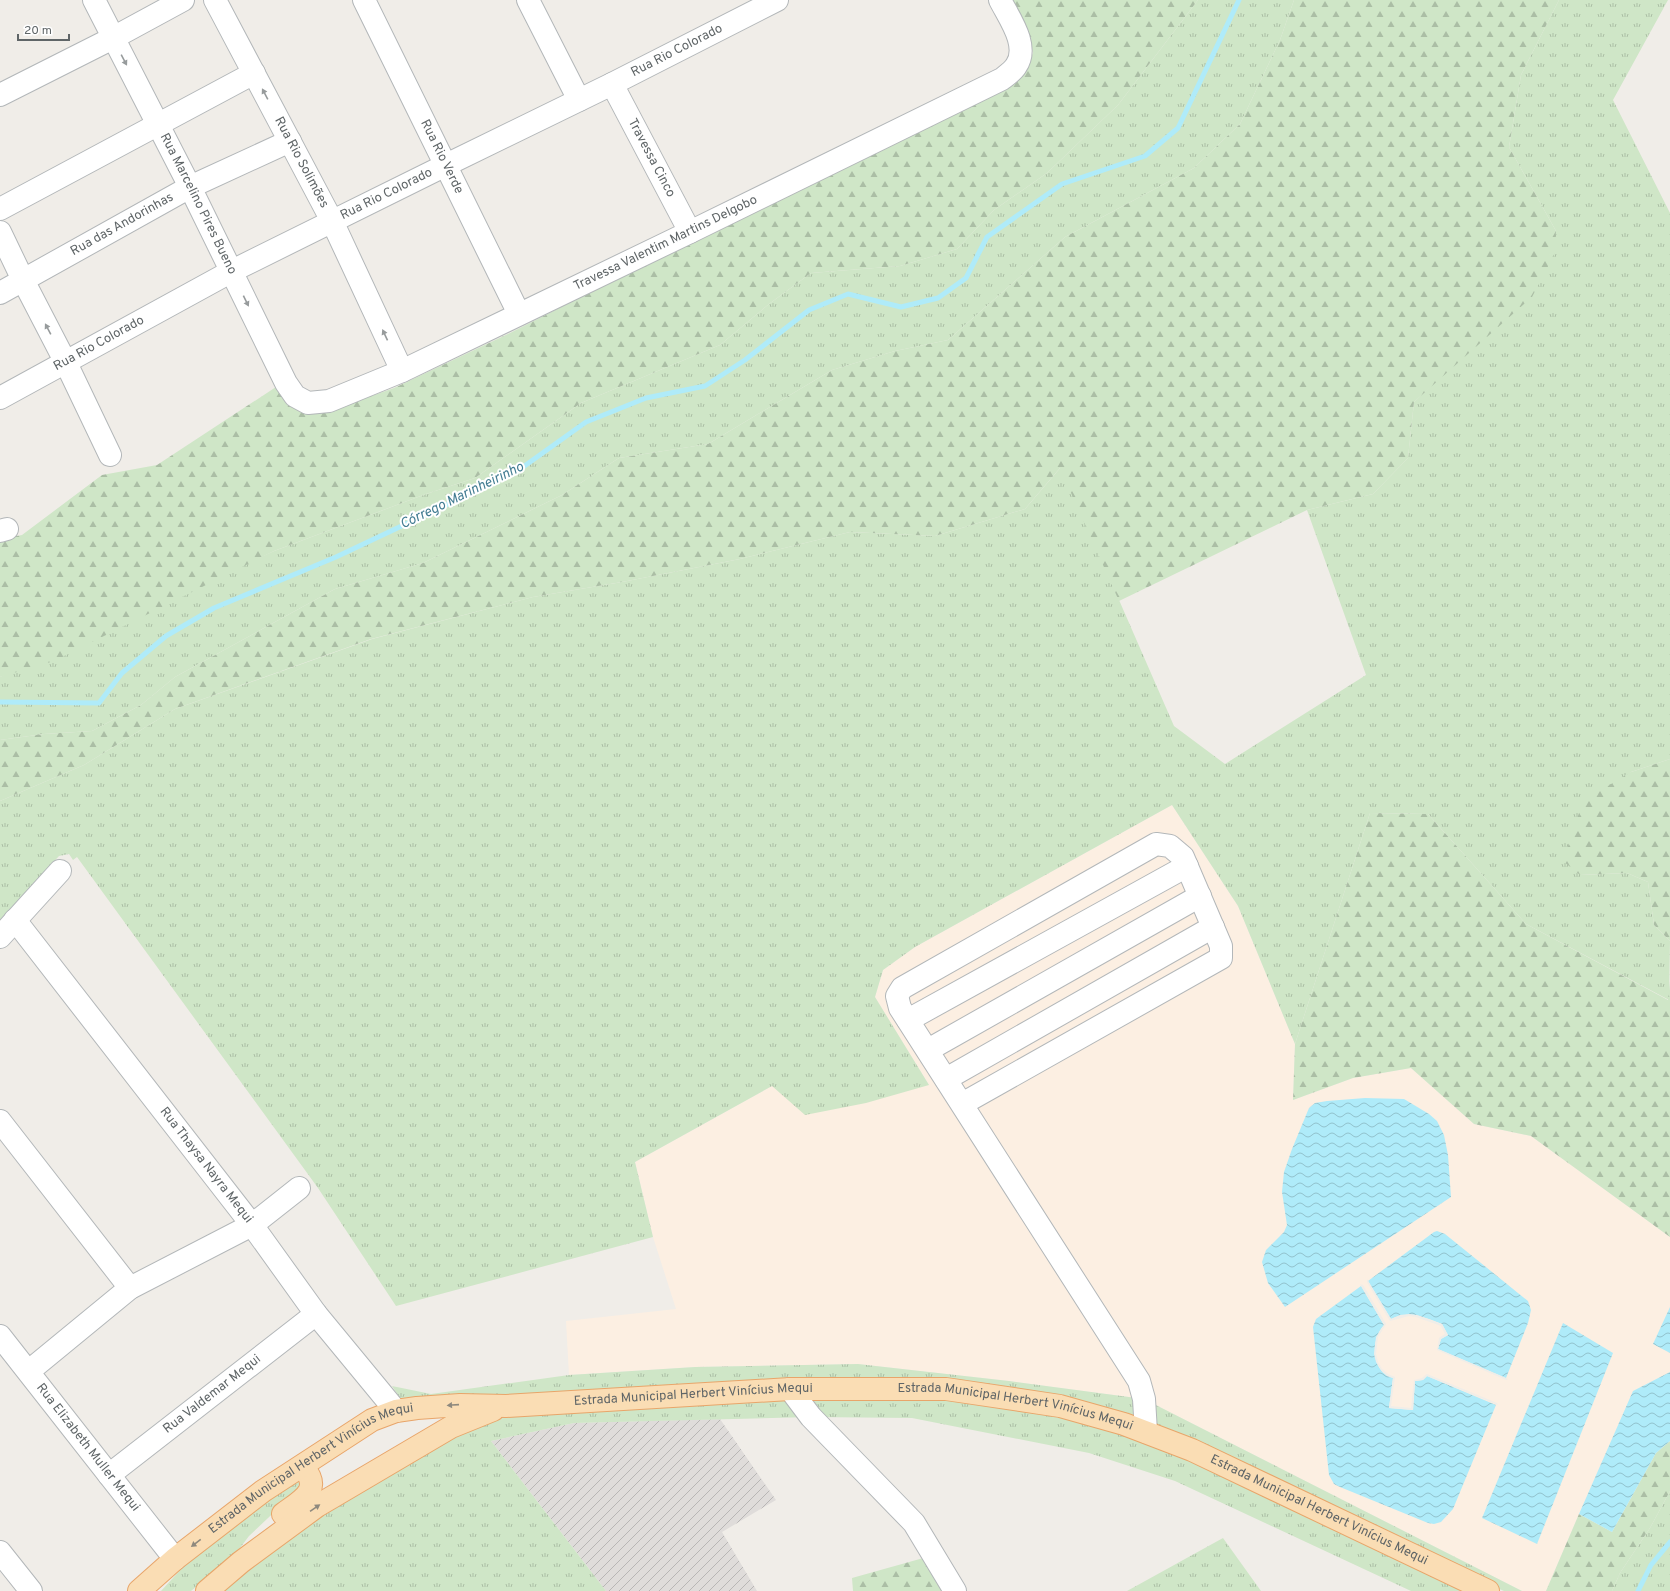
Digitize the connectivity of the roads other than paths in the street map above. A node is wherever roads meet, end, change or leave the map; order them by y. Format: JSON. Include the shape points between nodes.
{"nodes":[{"id":1,"x":94,"y":0,"type":"edge"},
{"id":2,"x":183,"y":0,"type":"edge"},
{"id":3,"x":215,"y":0,"type":"edge"},
{"id":4,"x":364,"y":0,"type":"edge"},
{"id":5,"x":528,"y":0,"type":"edge"},
{"id":6,"x":777,"y":0,"type":"edge"},
{"id":7,"x":1000,"y":0,"type":"edge"},
{"id":8,"x":754,"y":5,"type":"edge"},
{"id":9,"x":113,"y":38,"type":"junction"},
{"id":10,"x":254,"y":73,"type":"junction"},
{"id":11,"x":612,"y":84,"type":"junction"},
{"id":12,"x":0,"y":96,"type":"edge"},
{"id":13,"x":579,"y":100,"type":"junction"},
{"id":14,"x":158,"y":124,"type":"junction"},
{"id":15,"x":290,"y":141,"type":"junction"},
{"id":16,"x":446,"y":165,"type":"junction"},
{"id":17,"x":190,"y":187,"type":"junction"},
{"id":18,"x":0,"y":210,"type":"edge"},
{"id":19,"x":332,"y":221,"type":"junction"},
{"id":20,"x":0,"y":232,"type":"edge"},
{"id":21,"x":690,"y":232,"type":"junction"},
{"id":22,"x":232,"y":271,"type":"junction"},
{"id":23,"x":23,"y":280,"type":"junction"},
{"id":24,"x":0,"y":293,"type":"edge"},
{"id":25,"x":520,"y":314,"type":"junction"},
{"id":26,"x":66,"y":363,"type":"junction"},
{"id":27,"x":402,"y":371,"type":"junction"},
{"id":28,"x":0,"y":398,"type":"edge"},
{"id":29,"x":308,"y":402,"type":"joint"},
{"id":30,"x":110,"y":456,"type":"dead end"},
{"id":31,"x":1187,"y":866,"type":"junction"},
{"id":32,"x":60,"y":871,"type":"dead end"},
{"id":33,"x":1200,"y":896,"type":"junction"},
{"id":34,"x":15,"y":920,"type":"junction"},
{"id":35,"x":1213,"y":927,"type":"junction"},
{"id":36,"x":0,"y":937,"type":"edge"},
{"id":37,"x":908,"y":1020,"type":"junction"},
{"id":38,"x":928,"y":1050,"type":"junction"},
{"id":39,"x":946,"y":1079,"type":"junction"},
{"id":40,"x":962,"y":1104,"type":"junction"},
{"id":41,"x":0,"y":1121,"type":"edge"},
{"id":42,"x":299,"y":1188,"type":"dead end"},
{"id":43,"x":252,"y":1225,"type":"junction"},
{"id":44,"x":130,"y":1288,"type":"junction"},
{"id":45,"x":316,"y":1314,"type":"junction"},
{"id":46,"x":0,"y":1336,"type":"edge"},
{"id":47,"x":28,"y":1371,"type":"junction"},
{"id":48,"x":790,"y":1389,"type":"junction"},
{"id":49,"x":506,"y":1406,"type":"junction"},
{"id":50,"x":396,"y":1411,"type":"junction"},
{"id":51,"x":1146,"y":1432,"type":"junction"},
{"id":52,"x":303,"y":1467,"type":"junction"},
{"id":53,"x":109,"y":1475,"type":"junction"},
{"id":54,"x":0,"y":1552,"type":"edge"},
{"id":55,"x":175,"y":1559,"type":"junction"},
{"id":56,"x":241,"y":1562,"type":"junction"},
{"id":57,"x":31,"y":1591,"type":"edge"},
{"id":58,"x":140,"y":1591,"type":"edge"},
{"id":59,"x":207,"y":1591,"type":"edge"},
{"id":60,"x":955,"y":1591,"type":"edge"},
{"id":61,"x":1488,"y":1591,"type":"edge"}],
"edges":[{"from":1,"to":9,"type":"street","name":"Rua Marcelino Pires Bueno"},
{"from":2,"to":9,"type":"street"},
{"from":3,"to":10,"type":"street","name":"Rua Rio Solimões"},
{"from":4,"to":16,"type":"street","name":"Rua Rio Verde"},
{"from":5,"to":13,"type":"street"},
{"from":6,"to":8,"type":"street","name":"Rua Rio Colorado"},
{"from":7,"to":21,"type":"street","name":"Travessa Valentim Martins Delgobo","via":[[1017,35],[1022,54],[1016,66],[1002,78]]},
{"from":8,"to":11,"type":"street","name":"Rua Rio Colorado"},
{"from":9,"to":12,"type":"street"},
{"from":9,"to":14,"type":"street","name":"Rua Marcelino Pires Bueno","one_way":true},
{"from":10,"to":14,"type":"street"},
{"from":15,"to":10,"type":"street","name":"Rua Rio Solimões","one_way":true},
{"from":11,"to":13,"type":"street","name":"Rua Rio Colorado"},
{"from":11,"to":21,"type":"street","name":"Travessa Cinco"},
{"from":13,"to":16,"type":"street","name":"Rua Rio Colorado"},
{"from":14,"to":17,"type":"street","name":"Rua Marcelino Pires Bueno"},
{"from":14,"to":18,"type":"street"},
{"from":15,"to":17,"type":"street","name":"Rua das Andorinhas"},
{"from":15,"to":19,"type":"street","name":"Rua Rio Solimões"},
{"from":16,"to":19,"type":"street","name":"Rua Rio Colorado"},
{"from":16,"to":25,"type":"street","name":"Rua Rio Verde"},
{"from":17,"to":22,"type":"street","name":"Rua Marcelino Pires Bueno"},
{"from":17,"to":23,"type":"street","name":"Rua das Andorinhas"},
{"from":19,"to":22,"type":"street","name":"Rua Rio Colorado"},
{"from":27,"to":19,"type":"street","name":"Rua Rio Solimões","one_way":true},
{"from":20,"to":23,"type":"street"},
{"from":21,"to":25,"type":"street","name":"Travessa Valentim Martins Delgobo"},
{"from":22,"to":26,"type":"street","name":"Rua Rio Colorado"},
{"from":22,"to":29,"type":"street","name":"Rua Marcelino Pires Bueno","one_way":true,"via":[[286,383],[295,396]]},
{"from":23,"to":24,"type":"street","name":"Rua das Andorinhas"},
{"from":26,"to":23,"type":"street","one_way":true},
{"from":25,"to":27,"type":"street","name":"Travessa Valentim Martins Delgobo"},
{"from":26,"to":28,"type":"street","name":"Rua Rio Colorado"},
{"from":26,"to":30,"type":"street"},
{"from":27,"to":29,"type":"street","name":"Travessa Valentim Martins Delgobo","via":[[329,401]]},
{"from":31,"to":33,"type":"street"},
{"from":31,"to":37,"type":"street"},
{"from":31,"to":37,"type":"street","via":[[1183,857],[1170,846],[1156,844],[902,988],[897,996],[900,1008]]},
{"from":32,"to":34,"type":"street"},
{"from":33,"to":35,"type":"street"},
{"from":33,"to":38,"type":"street"},
{"from":34,"to":36,"type":"street"},
{"from":34,"to":43,"type":"street","name":"Rua Thaysa Nayra Mequi"},
{"from":35,"to":39,"type":"street"},
{"from":35,"to":40,"type":"street","via":[[1221,946],[1221,958]]},
{"from":37,"to":38,"type":"street"},
{"from":38,"to":39,"type":"street"},
{"from":39,"to":40,"type":"street"},
{"from":40,"to":51,"type":"street","via":[[1139,1381],[1144,1399]]},
{"from":41,"to":44,"type":"street"},
{"from":42,"to":43,"type":"street"},
{"from":43,"to":44,"type":"street"},
{"from":43,"to":45,"type":"street","name":"Rua Thaysa Nayra Mequi"},
{"from":44,"to":47,"type":"street"},
{"from":45,"to":50,"type":"street","name":"Rua Thaysa Nayra Mequi"},
{"from":45,"to":53,"type":"street","name":"Rua Valdemar Mequi"},
{"from":46,"to":47,"type":"street","name":"Rua Elizabeth Muller Mequi"},
{"from":47,"to":53,"type":"street","name":"Rua Elizabeth Muller Mequi"},
{"from":48,"to":49,"type":"main road","name":"Estrada Municipal Herbert Vinícius Mequi"},
{"from":48,"to":51,"type":"main road","name":"Estrada Municipal Herbert Vinícius Mequi","via":[[946,1389],[1060,1406]]},
{"from":48,"to":60,"type":"street","via":[[816,1422],[914,1523]]},
{"from":49,"to":50,"type":"main road","name":"Estrada Municipal Herbert Vinícius Mequi","one_way":true,"via":[[460,1405]]},
{"from":56,"to":49,"type":"main road","name":"Estrada Municipal Herbert Vinícius Mequi","one_way":true,"via":[[317,1506],[451,1427]]},
{"from":50,"to":52,"type":"main road","name":"Estrada Municipal Herbert Vinícius Mequi","via":[[372,1420]]},
{"from":51,"to":61,"type":"main road","name":"Estrada Municipal Herbert Vinícius Mequi","via":[[1192,1450]]},
{"from":52,"to":55,"type":"main road","name":"Estrada Municipal Herbert Vinícius Mequi","one_way":true,"via":[[263,1491]]},
{"from":52,"to":56,"type":"main road","via":[[312,1482],[311,1490],[256,1538]]},
{"from":53,"to":55,"type":"street","name":"Rua Elizabeth Muller Mequi"},
{"from":54,"to":57,"type":"street"},
{"from":55,"to":58,"type":"main road","name":"Estrada Municipal Herbert Vinícius Mequi"},
{"from":56,"to":59,"type":"main road","name":"Estrada Municipal Herbert Vinícius Mequi"}]}
